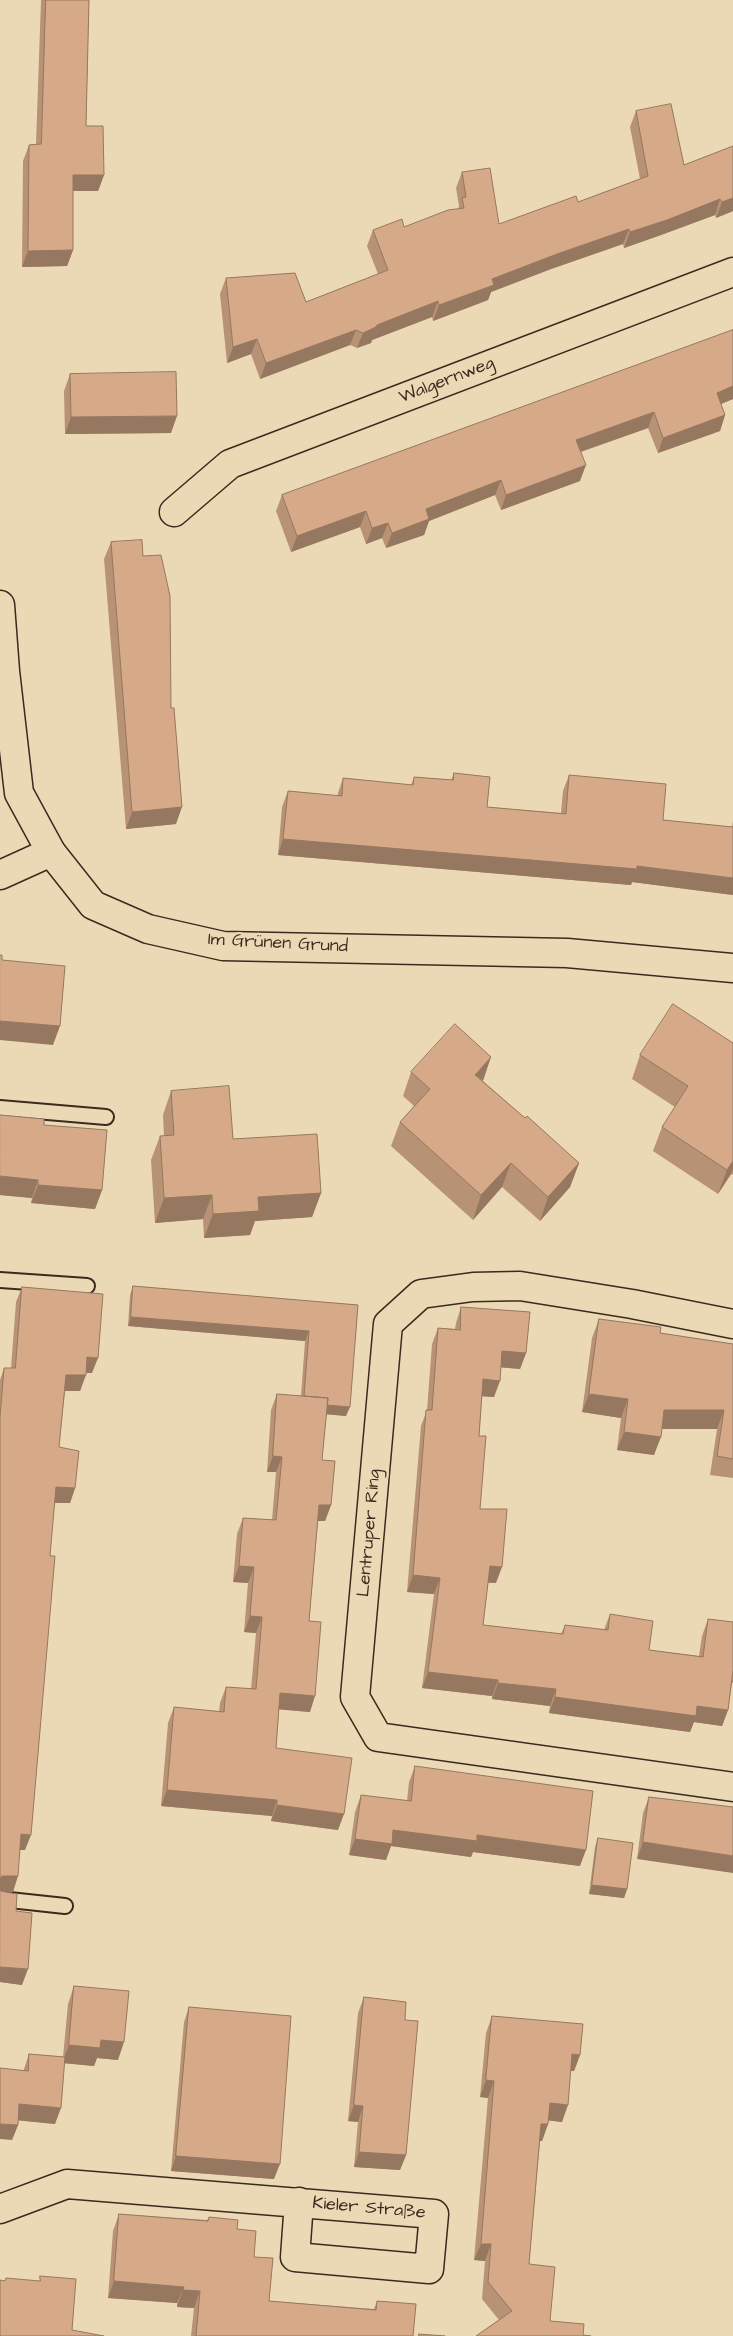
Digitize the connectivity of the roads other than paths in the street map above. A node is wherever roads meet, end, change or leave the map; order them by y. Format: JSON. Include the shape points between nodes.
{"nodes":[{"id":1,"x":733,"y":272,"type":"edge"},
{"id":2,"x":174,"y":512,"type":"dead end"},
{"id":3,"x":0,"y":605,"type":"edge"},
{"id":4,"x":50,"y":852,"type":"junction"},
{"id":5,"x":0,"y":875,"type":"edge"},
{"id":6,"x":733,"y":968,"type":"edge"},
{"id":7,"x":0,"y":1108,"type":"edge"},
{"id":8,"x":106,"y":1116,"type":"dead end"},
{"id":9,"x":0,"y":1280,"type":"edge"},
{"id":10,"x":87,"y":1286,"type":"dead end"},
{"id":11,"x":733,"y":1324,"type":"edge"},
{"id":12,"x":733,"y":1787,"type":"edge"},
{"id":13,"x":0,"y":1900,"type":"edge"},
{"id":14,"x":65,"y":1906,"type":"dead end"},
{"id":15,"x":299,"y":2202,"type":"junction"},
{"id":16,"x":0,"y":2209,"type":"edge"}],
"edges":[{"from":1,"to":2,"type":"street","name":"Walgernweg","via":[[230,464]]},
{"from":3,"to":4,"type":"street","name":"Im Grünen Grund","via":[[19,792]]},
{"from":4,"to":5,"type":"street"},
{"from":4,"to":6,"type":"street","name":"Im Grünen Grund","via":[[93,905],[148,929],[223,946],[567,953]]},
{"from":7,"to":8,"type":"lane"},
{"from":9,"to":10,"type":"lane"},
{"from":11,"to":12,"type":"street","name":"Lentruper Ring","via":[[520,1286],[473,1287],[421,1294],[388,1324],[355,1696],[378,1737]]},
{"from":13,"to":14,"type":"lane"},
{"from":15,"to":15,"type":"street","name":"Kieler Straße","via":[[434,2214],[429,2269],[295,2257]]},
{"from":15,"to":16,"type":"street","name":"Kieler Straße","via":[[66,2184]]}]}
